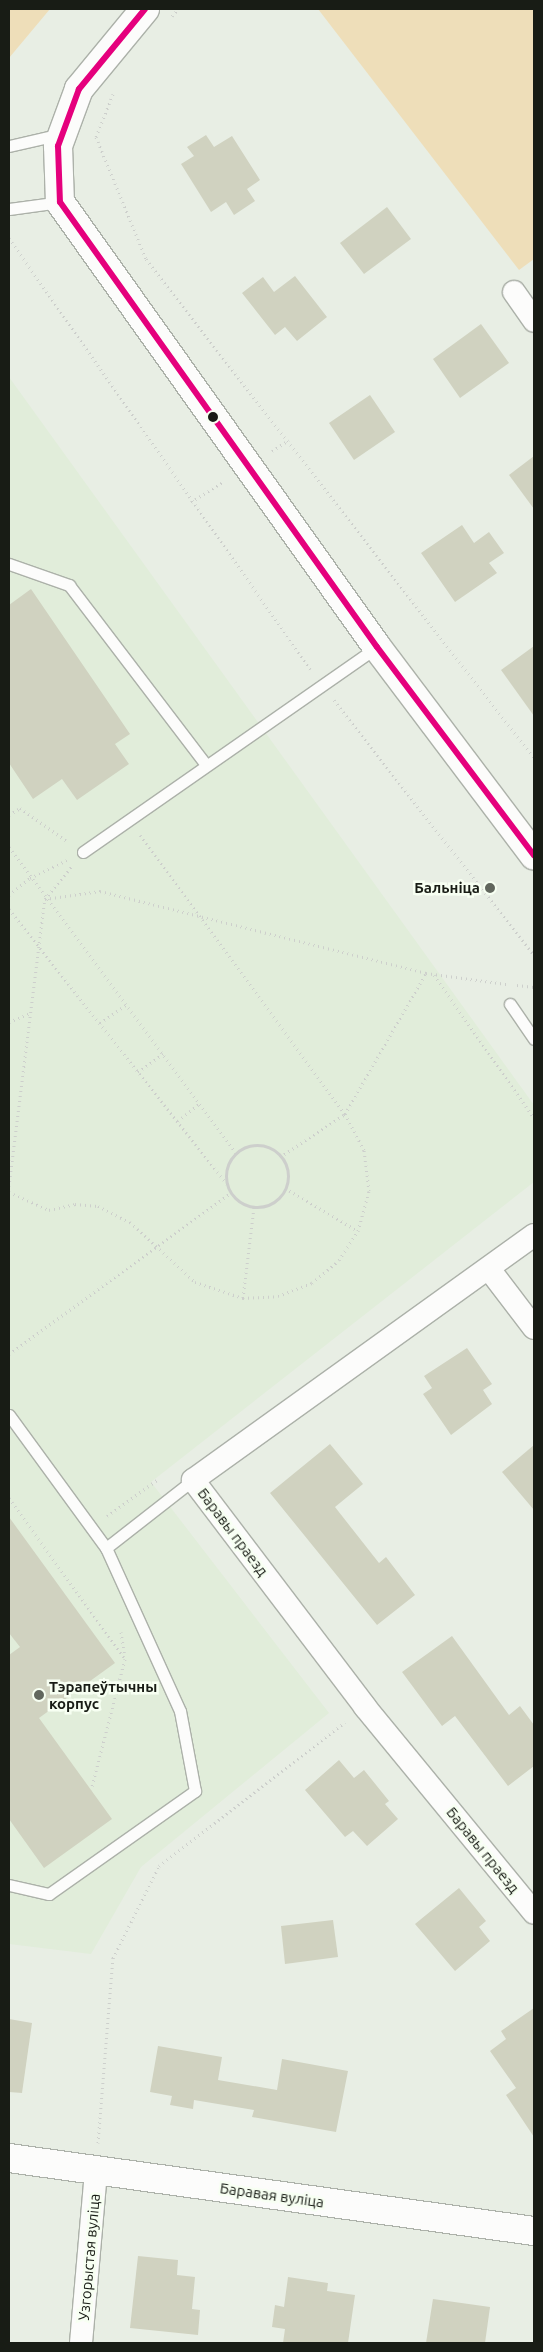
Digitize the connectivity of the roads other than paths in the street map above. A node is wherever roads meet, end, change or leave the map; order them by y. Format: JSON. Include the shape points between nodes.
{"nodes":[{"id":1,"x":156,"y":16,"type":"edge"},
{"id":2,"x":63,"y":134,"type":"junction"},
{"id":3,"x":9,"y":146,"type":"edge"},
{"id":4,"x":60,"y":202,"type":"junction"},
{"id":5,"x":9,"y":208,"type":"edge"},
{"id":6,"x":514,"y":292,"type":"dead end"},
{"id":7,"x":534,"y":321,"type":"edge"},
{"id":8,"x":9,"y":564,"type":"edge"},
{"id":9,"x":377,"y":647,"type":"junction"},
{"id":10,"x":206,"y":765,"type":"junction"},
{"id":11,"x":83,"y":852,"type":"road end"},
{"id":12,"x":534,"y":855,"type":"edge"},
{"id":13,"x":510,"y":1004,"type":"dead end"},
{"id":14,"x":534,"y":1039,"type":"edge"},
{"id":15,"x":534,"y":1235,"type":"edge"},
{"id":16,"x":489,"y":1269,"type":"junction"},
{"id":17,"x":534,"y":1328,"type":"edge"},
{"id":18,"x":9,"y":1415,"type":"edge"},
{"id":19,"x":193,"y":1480,"type":"junction"},
{"id":20,"x":106,"y":1548,"type":"junction"},
{"id":21,"x":9,"y":1885,"type":"edge"},
{"id":22,"x":534,"y":1912,"type":"edge"},
{"id":23,"x":9,"y":2158,"type":"edge"},
{"id":24,"x":96,"y":2170,"type":"junction"},
{"id":25,"x":534,"y":2231,"type":"edge"},
{"id":26,"x":81,"y":2343,"type":"edge"}],
"edges":[{"from":1,"to":2,"type":"street","via":[[79,89]]},
{"from":2,"to":3,"type":"lane"},
{"from":2,"to":4,"type":"street","via":[[58,146]]},
{"from":4,"to":5,"type":"lane"},
{"from":4,"to":9,"type":"street"},
{"from":6,"to":7,"type":"street"},
{"from":8,"to":10,"type":"lane","via":[[69,585]]},
{"from":9,"to":10,"type":"lane"},
{"from":9,"to":12,"type":"street"},
{"from":10,"to":11,"type":"lane"},
{"from":13,"to":14,"type":"lane"},
{"from":15,"to":16,"type":"street","name":"Баравы праезд"},
{"from":16,"to":17,"type":"street"},
{"from":16,"to":19,"type":"street","name":"Баравы праезд"},
{"from":18,"to":20,"type":"lane"},
{"from":19,"to":20,"type":"lane"},
{"from":19,"to":22,"type":"street","name":"Баравы праезд","via":[[365,1706]]},
{"from":20,"to":21,"type":"lane","via":[[180,1711],[195,1791],[49,1894]]},
{"from":23,"to":24,"type":"street","name":"Баравая вуліца"},
{"from":24,"to":25,"type":"street","name":"Баравая вуліца"},
{"from":24,"to":26,"type":"street","name":"Узгорыстая вуліца"}]}
